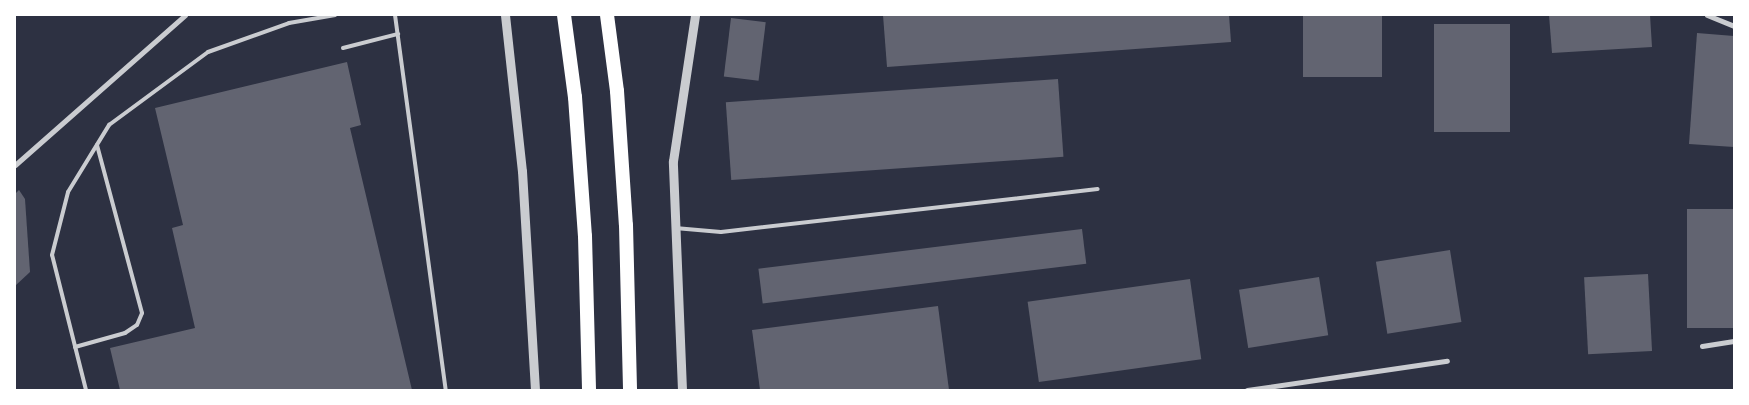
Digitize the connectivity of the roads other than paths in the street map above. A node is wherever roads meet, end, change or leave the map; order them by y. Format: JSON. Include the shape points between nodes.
{"nodes":[{"id":1,"x":185,"y":15,"type":"edge"},
{"id":2,"x":335,"y":15,"type":"edge"},
{"id":3,"x":396,"y":15,"type":"edge"},
{"id":4,"x":505,"y":15,"type":"edge"},
{"id":5,"x":564,"y":15,"type":"edge"},
{"id":6,"x":607,"y":15,"type":"edge"},
{"id":7,"x":695,"y":15,"type":"edge"},
{"id":8,"x":1707,"y":15,"type":"edge"},
{"id":9,"x":1734,"y":26,"type":"edge"},
{"id":10,"x":398,"y":34,"type":"junction"},
{"id":11,"x":343,"y":48,"type":"dead end"},
{"id":12,"x":97,"y":144,"type":"junction"},
{"id":13,"x":15,"y":165,"type":"edge"},
{"id":14,"x":1098,"y":189,"type":"dead end"},
{"id":15,"x":674,"y":228,"type":"junction"},
{"id":16,"x":1734,"y":341,"type":"edge"},
{"id":17,"x":1702,"y":346,"type":"dead end"},
{"id":18,"x":75,"y":347,"type":"junction"},
{"id":19,"x":1447,"y":361,"type":"dead end"},
{"id":20,"x":86,"y":390,"type":"edge"},
{"id":21,"x":446,"y":390,"type":"edge"},
{"id":22,"x":535,"y":390,"type":"edge"},
{"id":23,"x":590,"y":390,"type":"edge"},
{"id":24,"x":630,"y":390,"type":"edge"},
{"id":25,"x":682,"y":390,"type":"edge"},
{"id":26,"x":1247,"y":390,"type":"edge"}],
"edges":[{"from":1,"to":13,"type":"street"},
{"from":2,"to":12,"type":"lane","via":[[289,23],[208,52],[109,125]]},
{"from":3,"to":10,"type":"lane"},
{"from":4,"to":22,"type":"street","via":[[522,171]]},
{"from":5,"to":23,"type":"highway","via":[[579,146]]},
{"from":6,"to":24,"type":"highway","via":[[617,91],[626,225]]},
{"from":7,"to":15,"type":"street","via":[[673,161]]},
{"from":8,"to":9,"type":"street"},
{"from":10,"to":11,"type":"lane"},
{"from":10,"to":21,"type":"lane"},
{"from":12,"to":18,"type":"lane","via":[[68,192],[52,254]]},
{"from":12,"to":18,"type":"lane","via":[[142,313],[137,325],[125,333]]},
{"from":14,"to":15,"type":"lane","via":[[721,232]]},
{"from":15,"to":25,"type":"street","via":[[682,328]]},
{"from":16,"to":17,"type":"street"},
{"from":18,"to":20,"type":"lane"},
{"from":19,"to":26,"type":"street"}]}
